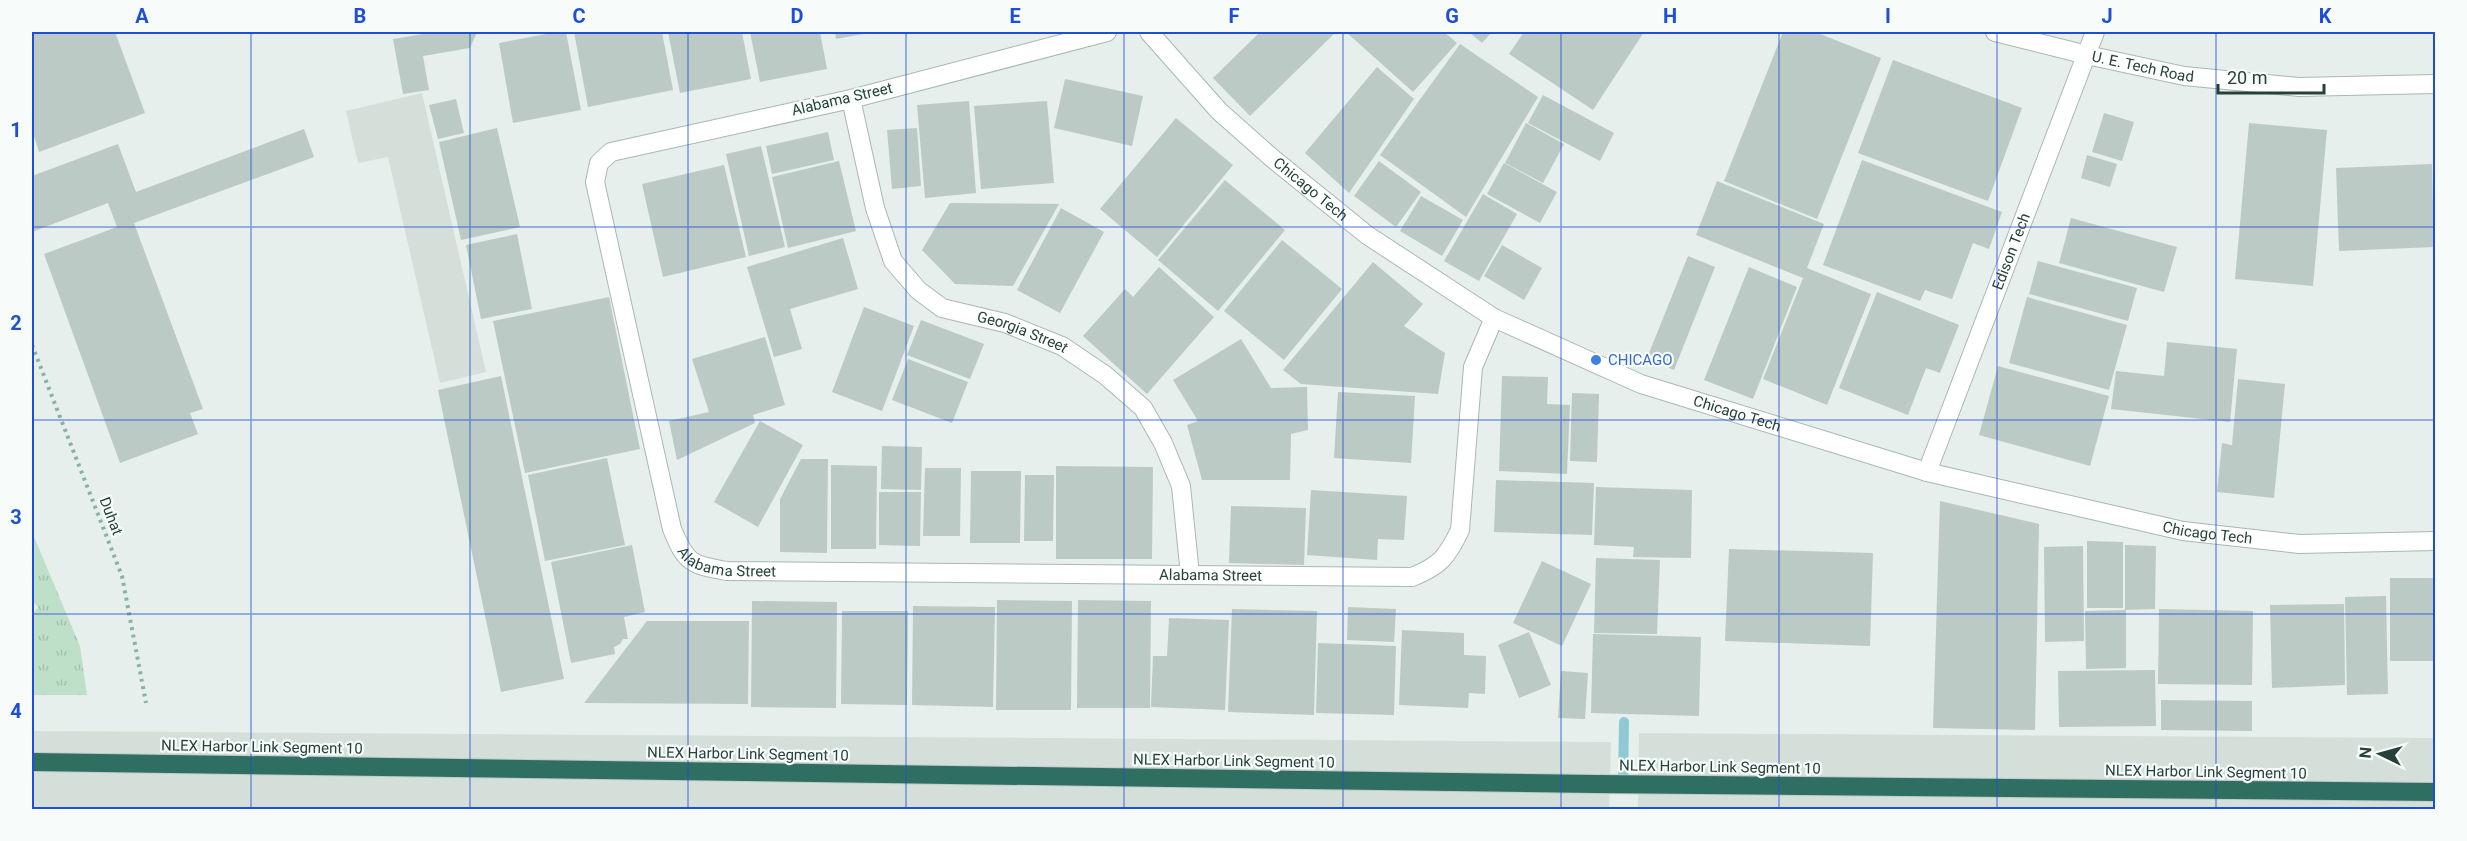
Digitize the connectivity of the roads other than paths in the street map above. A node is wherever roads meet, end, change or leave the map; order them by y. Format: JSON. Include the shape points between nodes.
{"nodes":[{"id":1,"x":1107,"y":32,"type":"edge"},
{"id":2,"x":1149,"y":32,"type":"edge"},
{"id":3,"x":1995,"y":32,"type":"edge"},
{"id":4,"x":2095,"y":32,"type":"edge"},
{"id":5,"x":2087,"y":55,"type":"junction"},
{"id":6,"x":2436,"y":84,"type":"edge"},
{"id":7,"x":851,"y":99,"type":"junction"},
{"id":8,"x":1494,"y":318,"type":"junction"},
{"id":9,"x":1927,"y":472,"type":"junction"},
{"id":10,"x":2436,"y":542,"type":"edge"},
{"id":11,"x":1190,"y":575,"type":"junction"},
{"id":12,"x":32,"y":762,"type":"edge"},
{"id":13,"x":2436,"y":792,"type":"edge"}],
"edges":[{"from":1,"to":7,"type":"street","name":"Alabama Street"},
{"from":2,"to":8,"type":"street","name":"Chicago Tech","via":[[1219,111],[1272,158],[1367,235]]},
{"from":3,"to":5,"type":"street","name":"U. E. Tech Road"},
{"from":4,"to":5,"type":"street","name":"Edison Tech"},
{"from":5,"to":6,"type":"street","name":"U. E. Tech Road","via":[[2184,76],[2299,87]]},
{"from":5,"to":9,"type":"street","name":"Edison Tech"},
{"from":7,"to":11,"type":"street","name":"Georgia Street","via":[[875,208],[893,261],[918,290],[942,308],[1005,323],[1062,346],[1105,375],[1143,408],[1181,486]]},
{"from":7,"to":11,"type":"street","name":"Alabama Street","via":[[611,152],[599,163],[595,182],[672,529],[681,552],[698,567],[727,571]]},
{"from":8,"to":9,"type":"street","name":"Chicago Tech","via":[[1641,384]]},
{"from":8,"to":11,"type":"street","name":"Alabama Street","via":[[1473,367],[1460,530],[1449,552],[1434,568],[1412,577]]},
{"from":9,"to":10,"type":"street","name":"Chicago Tech","via":[[2183,531],[2299,544]]},
{"from":12,"to":13,"type":"highway","name":"NLEX Harbor Link Segment 10"}]}
